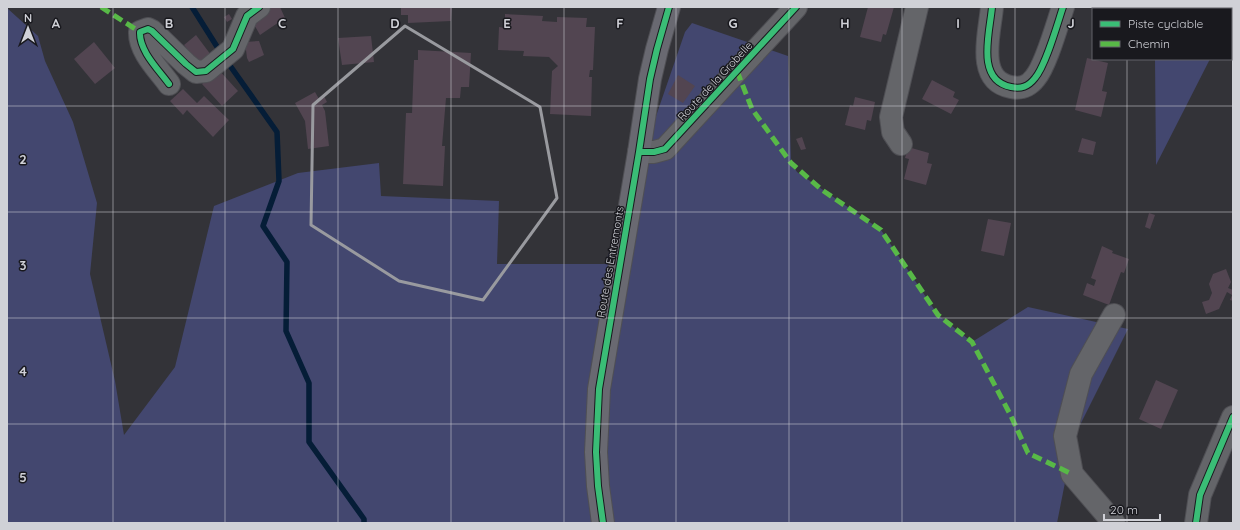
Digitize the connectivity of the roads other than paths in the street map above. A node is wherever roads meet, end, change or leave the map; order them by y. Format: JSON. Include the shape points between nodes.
{"nodes":[{"id":1,"x":259,"y":7,"type":"edge"},
{"id":2,"x":669,"y":7,"type":"edge"},
{"id":3,"x":796,"y":7,"type":"edge"},
{"id":4,"x":917,"y":7,"type":"edge"},
{"id":5,"x":992,"y":7,"type":"edge"},
{"id":6,"x":1063,"y":7,"type":"edge"},
{"id":7,"x":169,"y":84,"type":"dead end"},
{"id":8,"x":901,"y":144,"type":"dead end"},
{"id":9,"x":639,"y":152,"type":"junction"},
{"id":10,"x":1114,"y":314,"type":"dead end"},
{"id":11,"x":1233,"y":417,"type":"edge"},
{"id":12,"x":603,"y":523,"type":"edge"},
{"id":13,"x":1114,"y":523,"type":"edge"},
{"id":14,"x":1196,"y":523,"type":"edge"}],
"edges":[{"from":1,"to":7,"type":"street","via":[[247,16],[233,49],[206,71],[196,72],[152,31],[148,29],[140,32],[140,38],[150,59]]},
{"from":2,"to":9,"type":"main road","name":"Route des Entremonts","via":[[650,79]]},
{"from":3,"to":9,"type":"street","name":"Route de la Grobelle","via":[[665,149]]},
{"from":4,"to":8,"type":"street","via":[[891,117],[893,132]]},
{"from":5,"to":6,"type":"street","via":[[987,62],[990,74],[996,81],[1020,88],[1029,85],[1040,69]]},
{"from":9,"to":12,"type":"main road","name":"Route des Entremonts","via":[[599,389],[596,452]]},
{"from":10,"to":13,"type":"street","via":[[1081,374],[1065,436],[1072,474]]},
{"from":11,"to":14,"type":"street","via":[[1200,495]]}]}
